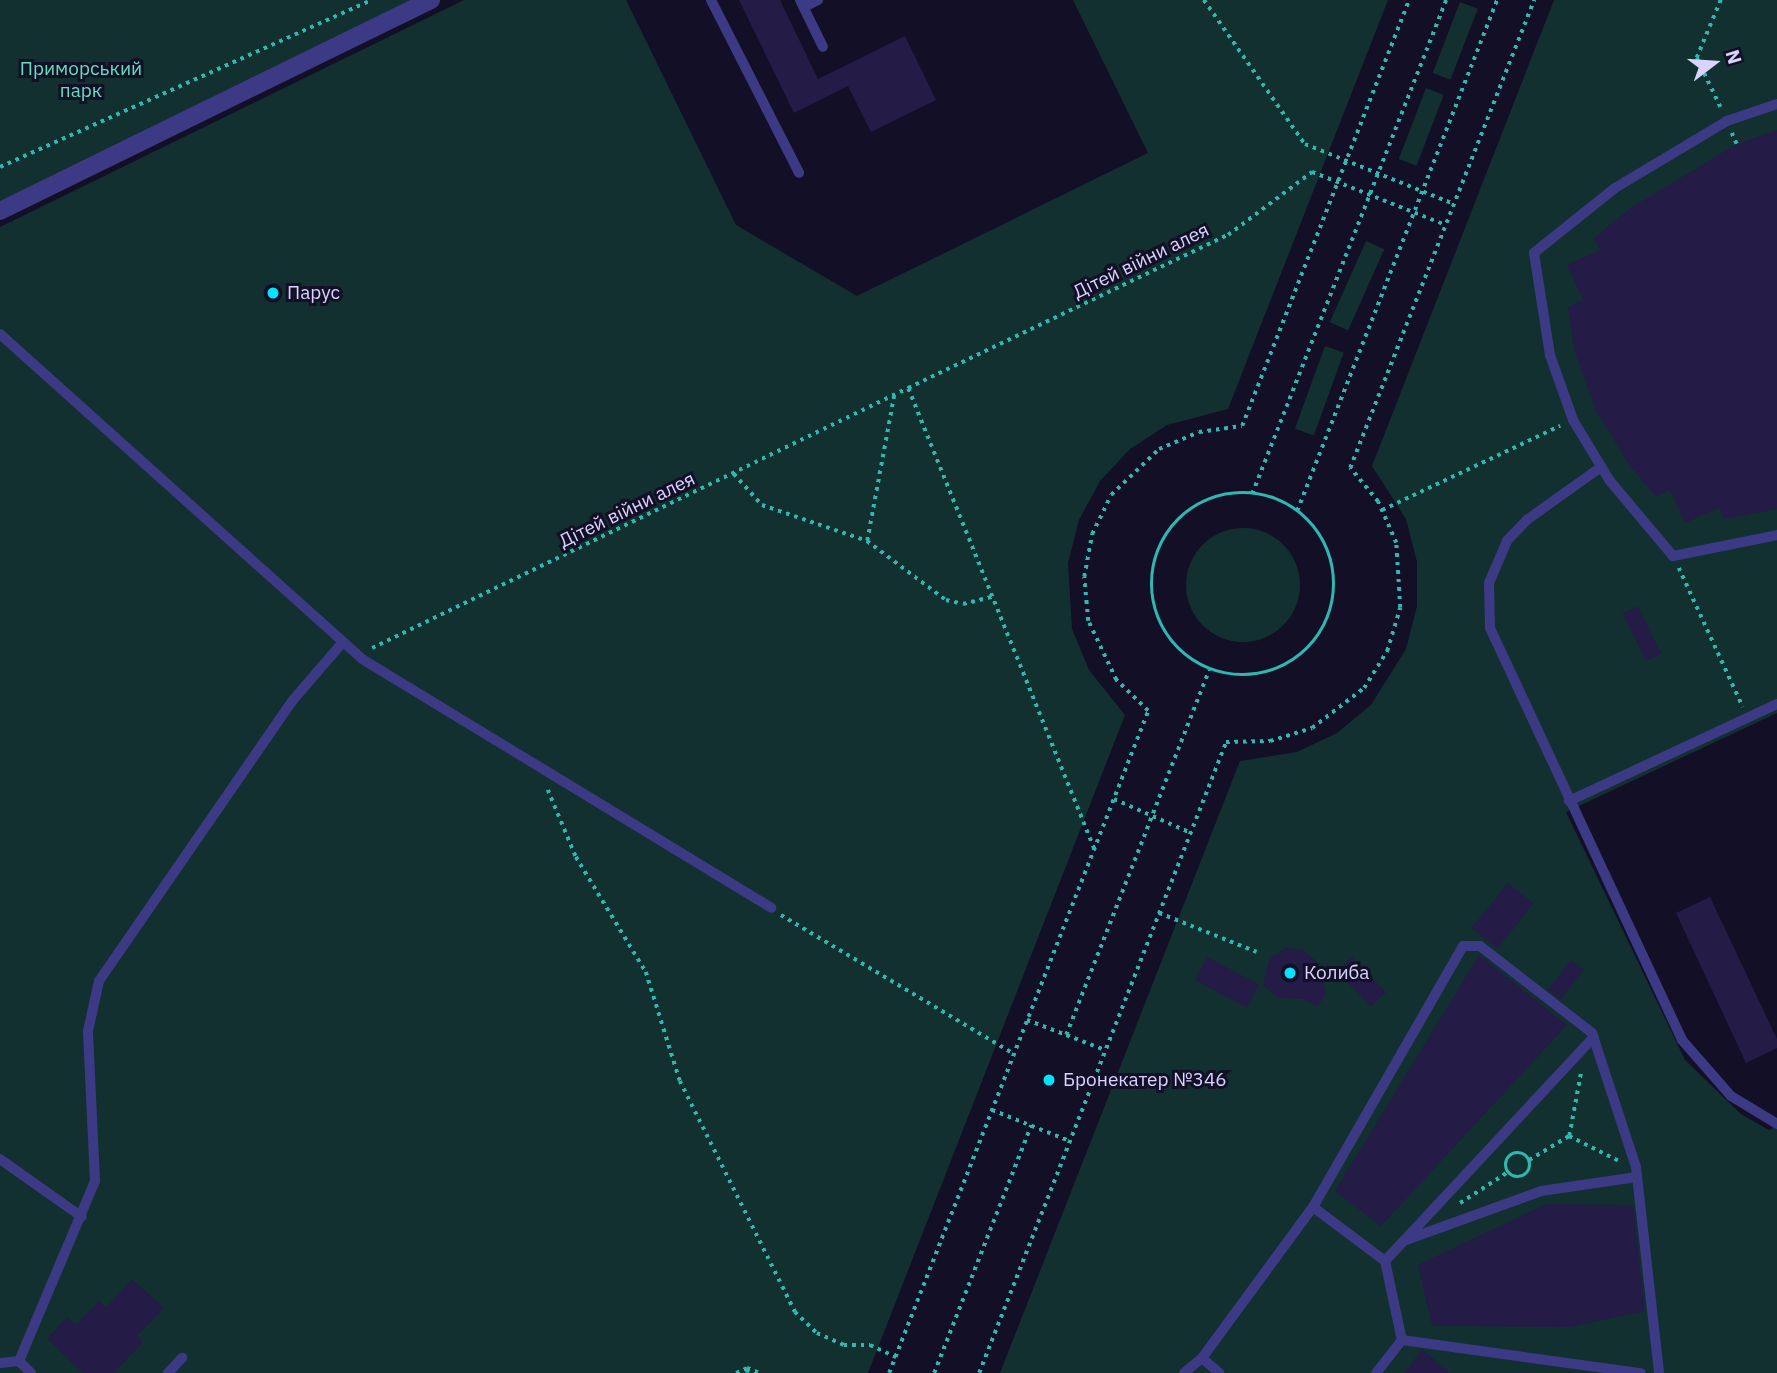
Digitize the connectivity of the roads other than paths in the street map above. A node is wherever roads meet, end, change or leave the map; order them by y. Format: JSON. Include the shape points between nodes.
{"nodes":[{"id":1,"x":431,"y":0,"type":"edge"},
{"id":2,"x":711,"y":0,"type":"edge"},
{"id":3,"x":818,"y":0,"type":"edge"},
{"id":4,"x":802,"y":4,"type":"edge"},
{"id":5,"x":823,"y":47,"type":"dead end"},
{"id":6,"x":1777,"y":104,"type":"edge"},
{"id":7,"x":799,"y":173,"type":"dead end"},
{"id":8,"x":0,"y":211,"type":"edge"},
{"id":9,"x":0,"y":334,"type":"edge"},
{"id":10,"x":1601,"y":467,"type":"junction"},
{"id":11,"x":1777,"y":535,"type":"edge"},
{"id":12,"x":342,"y":643,"type":"junction"},
{"id":13,"x":1777,"y":704,"type":"edge"},
{"id":14,"x":1569,"y":801,"type":"junction"},
{"id":15,"x":771,"y":908,"type":"road end"},
{"id":16,"x":1590,"y":1041,"type":"junction"},
{"id":17,"x":1777,"y":1124,"type":"edge"},
{"id":18,"x":0,"y":1159,"type":"edge"},
{"id":19,"x":1637,"y":1174,"type":"junction"},
{"id":20,"x":1313,"y":1207,"type":"junction"},
{"id":21,"x":82,"y":1217,"type":"junction"},
{"id":22,"x":1406,"y":1241,"type":"junction"},
{"id":23,"x":1385,"y":1261,"type":"junction"},
{"id":24,"x":1402,"y":1340,"type":"junction"},
{"id":25,"x":182,"y":1358,"type":"dead end"},
{"id":26,"x":1202,"y":1358,"type":"junction"},
{"id":27,"x":19,"y":1361,"type":"junction"},
{"id":28,"x":0,"y":1363,"type":"edge"},
{"id":29,"x":31,"y":1373,"type":"edge"},
{"id":30,"x":168,"y":1373,"type":"edge"},
{"id":31,"x":1184,"y":1373,"type":"edge"},
{"id":32,"x":1219,"y":1373,"type":"edge"},
{"id":33,"x":1376,"y":1373,"type":"edge"},
{"id":34,"x":1641,"y":1373,"type":"edge"},
{"id":35,"x":1659,"y":1373,"type":"edge"}],
"edges":[{"from":1,"to":8,"type":"street"},
{"from":2,"to":7,"type":"lane"},
{"from":3,"to":4,"type":"lane"},
{"from":4,"to":5,"type":"lane"},
{"from":6,"to":10,"type":"lane","via":[[1727,121],[1615,188],[1534,253],[1550,355],[1573,420]]},
{"from":9,"to":12,"type":"lane"},
{"from":10,"to":11,"type":"lane","via":[[1673,556]]},
{"from":10,"to":14,"type":"lane","via":[[1517,529],[1499,554],[1487,598],[1495,642]]},
{"from":12,"to":15,"type":"lane"},
{"from":12,"to":21,"type":"lane","via":[[293,700],[99,981],[88,1031],[95,1181]]},
{"from":13,"to":14,"type":"lane"},
{"from":14,"to":17,"type":"lane","via":[[1682,1040],[1724,1090]]},
{"from":16,"to":19,"type":"lane"},
{"from":16,"to":20,"type":"lane","via":[[1480,946],[1463,946]]},
{"from":16,"to":22,"type":"lane"},
{"from":18,"to":21,"type":"lane"},
{"from":19,"to":22,"type":"lane","via":[[1541,1191]]},
{"from":19,"to":35,"type":"lane"},
{"from":20,"to":23,"type":"lane"},
{"from":20,"to":26,"type":"lane"},
{"from":21,"to":27,"type":"lane"},
{"from":22,"to":23,"type":"lane"},
{"from":23,"to":24,"type":"lane"},
{"from":24,"to":33,"type":"lane"},
{"from":24,"to":34,"type":"lane"},
{"from":25,"to":30,"type":"lane"},
{"from":26,"to":31,"type":"lane"},
{"from":26,"to":32,"type":"lane"},
{"from":27,"to":28,"type":"lane"},
{"from":27,"to":29,"type":"lane"}]}
